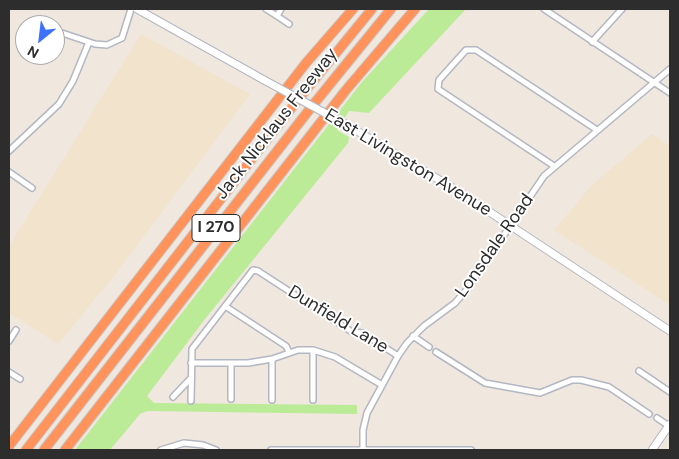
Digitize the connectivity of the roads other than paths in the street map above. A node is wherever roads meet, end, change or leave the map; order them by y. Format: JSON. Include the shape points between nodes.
{"nodes":[{"id":1,"x":131,"y":9,"type":"edge"},
{"id":2,"x":136,"y":9,"type":"edge"},
{"id":3,"x":266,"y":9,"type":"edge"},
{"id":4,"x":281,"y":9,"type":"edge"},
{"id":5,"x":353,"y":9,"type":"edge"},
{"id":6,"x":372,"y":9,"type":"edge"},
{"id":7,"x":391,"y":9,"type":"edge"},
{"id":8,"x":415,"y":9,"type":"edge"},
{"id":9,"x":544,"y":9,"type":"edge"},
{"id":10,"x":622,"y":9,"type":"edge"},
{"id":11,"x":277,"y":16,"type":"junction"},
{"id":12,"x":289,"y":24,"type":"dead end"},
{"id":13,"x":65,"y":34,"type":"edge"},
{"id":14,"x":89,"y":42,"type":"junction"},
{"id":15,"x":592,"y":42,"type":"junction"},
{"id":16,"x":670,"y":70,"type":"edge"},
{"id":17,"x":655,"y":83,"type":"junction"},
{"id":18,"x":670,"y":93,"type":"edge"},
{"id":19,"x":597,"y":130,"type":"junction"},
{"id":20,"x":9,"y":151,"type":"edge"},
{"id":21,"x":554,"y":166,"type":"junction"},
{"id":22,"x":9,"y":172,"type":"edge"},
{"id":23,"x":32,"y":188,"type":"dead end"},
{"id":24,"x":510,"y":225,"type":"junction"},
{"id":25,"x":225,"y":306,"type":"junction"},
{"id":26,"x":16,"y":330,"type":"dead end"},
{"id":27,"x":670,"y":331,"type":"edge"},
{"id":28,"x":413,"y":336,"type":"junction"},
{"id":29,"x":9,"y":341,"type":"edge"},
{"id":30,"x":429,"y":347,"type":"dead end"},
{"id":31,"x":314,"y":350,"type":"junction"},
{"id":32,"x":290,"y":352,"type":"junction"},
{"id":33,"x":436,"y":352,"type":"dead end"},
{"id":34,"x":398,"y":356,"type":"junction"},
{"id":35,"x":272,"y":359,"type":"junction"},
{"id":36,"x":191,"y":363,"type":"junction"},
{"id":37,"x":231,"y":364,"type":"junction"},
{"id":38,"x":639,"y":371,"type":"dead end"},
{"id":39,"x":9,"y":372,"type":"edge"},
{"id":40,"x":191,"y":377,"type":"junction"},
{"id":41,"x":20,"y":379,"type":"dead end"},
{"id":42,"x":382,"y":385,"type":"junction"},
{"id":43,"x":670,"y":392,"type":"edge"},
{"id":44,"x":173,"y":397,"type":"dead end"},
{"id":45,"x":231,"y":399,"type":"dead end"},
{"id":46,"x":272,"y":400,"type":"dead end"},
{"id":47,"x":313,"y":400,"type":"dead end"},
{"id":48,"x":191,"y":401,"type":"dead end"},
{"id":49,"x":649,"y":414,"type":"dead end"},
{"id":50,"x":657,"y":418,"type":"dead end"},
{"id":51,"x":669,"y":425,"type":"edge"},
{"id":52,"x":9,"y":446,"type":"edge"},
{"id":53,"x":26,"y":450,"type":"edge"},
{"id":54,"x":44,"y":450,"type":"edge"},
{"id":55,"x":65,"y":450,"type":"edge"},
{"id":56,"x":161,"y":450,"type":"edge"},
{"id":57,"x":216,"y":450,"type":"edge"},
{"id":58,"x":271,"y":450,"type":"edge"},
{"id":59,"x":363,"y":450,"type":"edge"},
{"id":60,"x":471,"y":450,"type":"edge"},
{"id":61,"x":652,"y":450,"type":"edge"}],
"edges":[{"from":1,"to":14,"type":"street","via":[[122,38],[101,46]]},
{"from":2,"to":24,"type":"main road","name":"East Livingston Avenue","bridge":true,"via":[[347,125]]},
{"from":3,"to":11,"type":"street"},
{"from":4,"to":11,"type":"street"},
{"from":5,"to":52,"type":"highway","via":[[294,79]]},
{"from":6,"to":53,"type":"highway","name":"Jack Nicklaus Freeway","number":"I 270"},
{"from":7,"to":54,"type":"highway","name":"Jack Nicklaus Freeway","number":"I 270"},
{"from":8,"to":55,"type":"highway","via":[[328,113]]},
{"from":9,"to":15,"type":"street"},
{"from":10,"to":15,"type":"street"},
{"from":11,"to":12,"type":"street"},
{"from":13,"to":14,"type":"street"},
{"from":14,"to":20,"type":"street","via":[[76,75],[59,104]]},
{"from":15,"to":17,"type":"street"},
{"from":16,"to":17,"type":"street","name":"Lonsdale Road"},
{"from":17,"to":18,"type":"street"},
{"from":17,"to":19,"type":"street","name":"Lonsdale Road"},
{"from":19,"to":21,"type":"street","name":"Lonsdale Road"},
{"from":19,"to":21,"type":"street","via":[[476,50],[469,49],[439,80],[437,84],[442,93]]},
{"from":21,"to":24,"type":"street","name":"Lonsdale Road"},
{"from":22,"to":23,"type":"street"},
{"from":24,"to":27,"type":"main road","name":"East Livingston Avenue"},
{"from":24,"to":28,"type":"street","name":"Lonsdale Road","via":[[455,303]]},
{"from":25,"to":32,"type":"street","via":[[286,346]]},
{"from":25,"to":34,"type":"street","name":"Dunfield Lane","via":[[253,270],[258,270],[352,332],[363,333]]},
{"from":25,"to":36,"type":"street","via":[[194,346]]},
{"from":26,"to":29,"type":"street"},
{"from":28,"to":30,"type":"street"},
{"from":28,"to":34,"type":"street","name":"Lonsdale Road"},
{"from":31,"to":32,"type":"street"},
{"from":31,"to":42,"type":"street","via":[[335,357]]},
{"from":31,"to":47,"type":"street"},
{"from":32,"to":35,"type":"street"},
{"from":33,"to":49,"type":"street","via":[[485,383],[540,393],[572,380],[581,380],[609,387]]},
{"from":34,"to":42,"type":"street","name":"Lonsdale Road"},
{"from":35,"to":37,"type":"street"},
{"from":35,"to":46,"type":"street"},
{"from":36,"to":37,"type":"street"},
{"from":36,"to":40,"type":"street"},
{"from":37,"to":45,"type":"street"},
{"from":38,"to":43,"type":"street"},
{"from":39,"to":41,"type":"street"},
{"from":40,"to":44,"type":"street"},
{"from":40,"to":48,"type":"street"},
{"from":42,"to":59,"type":"street","name":"Lonsdale Road","via":[[364,423]]},
{"from":50,"to":51,"type":"street"},
{"from":51,"to":61,"type":"main road"},
{"from":56,"to":57,"type":"street","via":[[184,443]]},
{"from":58,"to":59,"type":"street"},
{"from":59,"to":60,"type":"street"}]}
